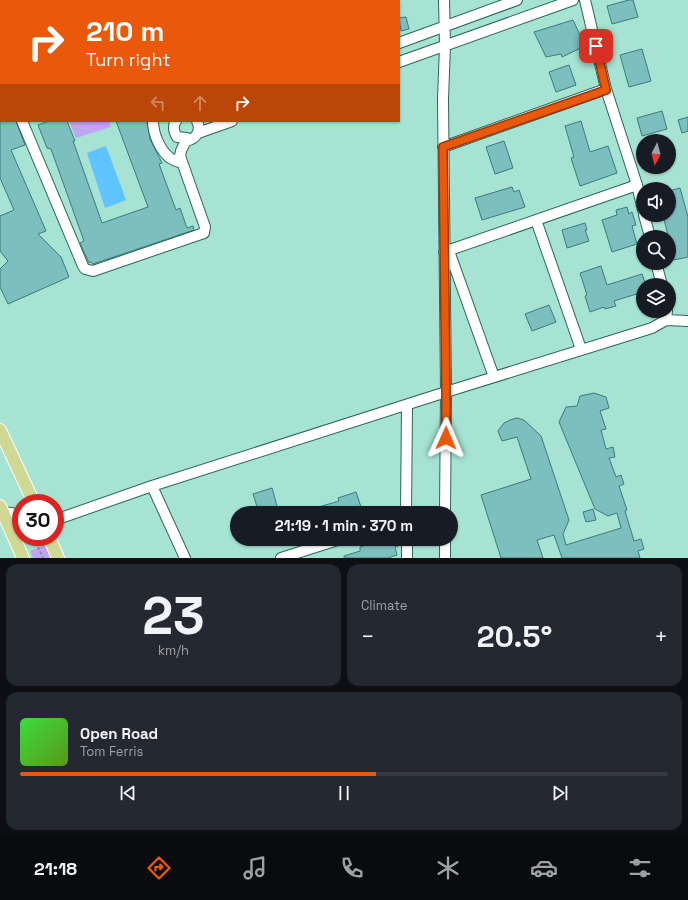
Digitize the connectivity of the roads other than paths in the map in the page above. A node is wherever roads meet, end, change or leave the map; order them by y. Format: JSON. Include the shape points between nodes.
{"nodes":[{"id":1,"x":444,"y":0,"type":"edge"},
{"id":2,"x":517,"y":0,"type":"edge"},
{"id":3,"x":573,"y":0,"type":"edge"},
{"id":4,"x":585,"y":0,"type":"edge"},
{"id":5,"x":444,"y":26,"type":"junction"},
{"id":6,"x":400,"y":43,"type":"edge"},
{"id":7,"x":445,"y":46,"type":"junction"},
{"id":8,"x":400,"y":62,"type":"edge"},
{"id":9,"x":606,"y":90,"type":"junction"},
{"id":10,"x":22,"y":122,"type":"edge"},
{"id":11,"x":153,"y":122,"type":"edge"},
{"id":12,"x":172,"y":122,"type":"edge"},
{"id":13,"x":197,"y":122,"type":"edge"},
{"id":14,"x":229,"y":122,"type":"edge"},
{"id":15,"x":198,"y":133,"type":"junction"},
{"id":16,"x":187,"y":138,"type":"junction"},
{"id":17,"x":443,"y":147,"type":"junction"},
{"id":18,"x":182,"y":164,"type":"junction"},
{"id":19,"x":636,"y":182,"type":"edge"},
{"id":20,"x":636,"y":185,"type":"edge"},
{"id":21,"x":536,"y":220,"type":"junction"},
{"id":22,"x":446,"y":251,"type":"junction"},
{"id":23,"x":664,"y":318,"type":"edge"},
{"id":24,"x":675,"y":318,"type":"edge"},
{"id":25,"x":688,"y":321,"type":"edge"},
{"id":26,"x":581,"y":349,"type":"junction"},
{"id":27,"x":494,"y":377,"type":"junction"},
{"id":28,"x":446,"y":392,"type":"junction"},
{"id":29,"x":407,"y":406,"type":"junction"},
{"id":30,"x":0,"y":430,"type":"edge"},
{"id":31,"x":152,"y":486,"type":"junction"},
{"id":32,"x":30,"y":494,"type":"edge"},
{"id":33,"x":406,"y":506,"type":"edge"},
{"id":34,"x":444,"y":506,"type":"edge"},
{"id":35,"x":1,"y":510,"type":"edge"},
{"id":36,"x":12,"y":513,"type":"edge"},
{"id":37,"x":64,"y":517,"type":"edge"},
{"id":38,"x":53,"y":546,"type":"edge"},
{"id":39,"x":319,"y":546,"type":"edge"},
{"id":40,"x":407,"y":546,"type":"edge"},
{"id":41,"x":444,"y":546,"type":"edge"},
{"id":42,"x":23,"y":558,"type":"edge"},
{"id":43,"x":58,"y":558,"type":"edge"},
{"id":44,"x":185,"y":558,"type":"edge"},
{"id":45,"x":281,"y":558,"type":"edge"},
{"id":46,"x":407,"y":558,"type":"edge"},
{"id":47,"x":445,"y":558,"type":"edge"}],
"edges":[{"from":1,"to":5,"type":"street"},
{"from":2,"to":5,"type":"street"},
{"from":3,"to":7,"type":"street"},
{"from":4,"to":9,"type":"street"},
{"from":5,"to":6,"type":"street"},
{"from":5,"to":7,"type":"street"},
{"from":7,"to":8,"type":"street"},
{"from":7,"to":17,"type":"street"},
{"from":9,"to":17,"type":"street"},
{"from":9,"to":19,"type":"street"},
{"from":10,"to":18,"type":"street","via":[[83,266],[89,271],[96,271],[204,233],[205,227]]},
{"from":11,"to":18,"type":"street","via":[[154,132],[162,148],[170,158]]},
{"from":12,"to":16,"type":"street","via":[[177,137]]},
{"from":13,"to":15,"type":"street"},
{"from":14,"to":15,"type":"street"},
{"from":15,"to":16,"type":"street","via":[[191,140],[186,141]]},
{"from":16,"to":18,"type":"street","via":[[181,151]]},
{"from":17,"to":22,"type":"street"},
{"from":20,"to":21,"type":"street"},
{"from":21,"to":22,"type":"street"},
{"from":21,"to":26,"type":"street"},
{"from":22,"to":27,"type":"street"},
{"from":22,"to":28,"type":"street"},
{"from":23,"to":26,"type":"street","via":[[652,328]]},
{"from":24,"to":25,"type":"street"},
{"from":26,"to":27,"type":"street"},
{"from":27,"to":28,"type":"street"},
{"from":28,"to":29,"type":"street"},
{"from":28,"to":34,"type":"street"},
{"from":29,"to":31,"type":"street"},
{"from":29,"to":33,"type":"street"},
{"from":30,"to":32,"type":"main road"},
{"from":31,"to":37,"type":"street"},
{"from":31,"to":44,"type":"street"},
{"from":35,"to":36,"type":"street"},
{"from":35,"to":42,"type":"main road"},
{"from":38,"to":43,"type":"main road"},
{"from":39,"to":45,"type":"street"},
{"from":40,"to":46,"type":"street"},
{"from":41,"to":47,"type":"street"}]}
